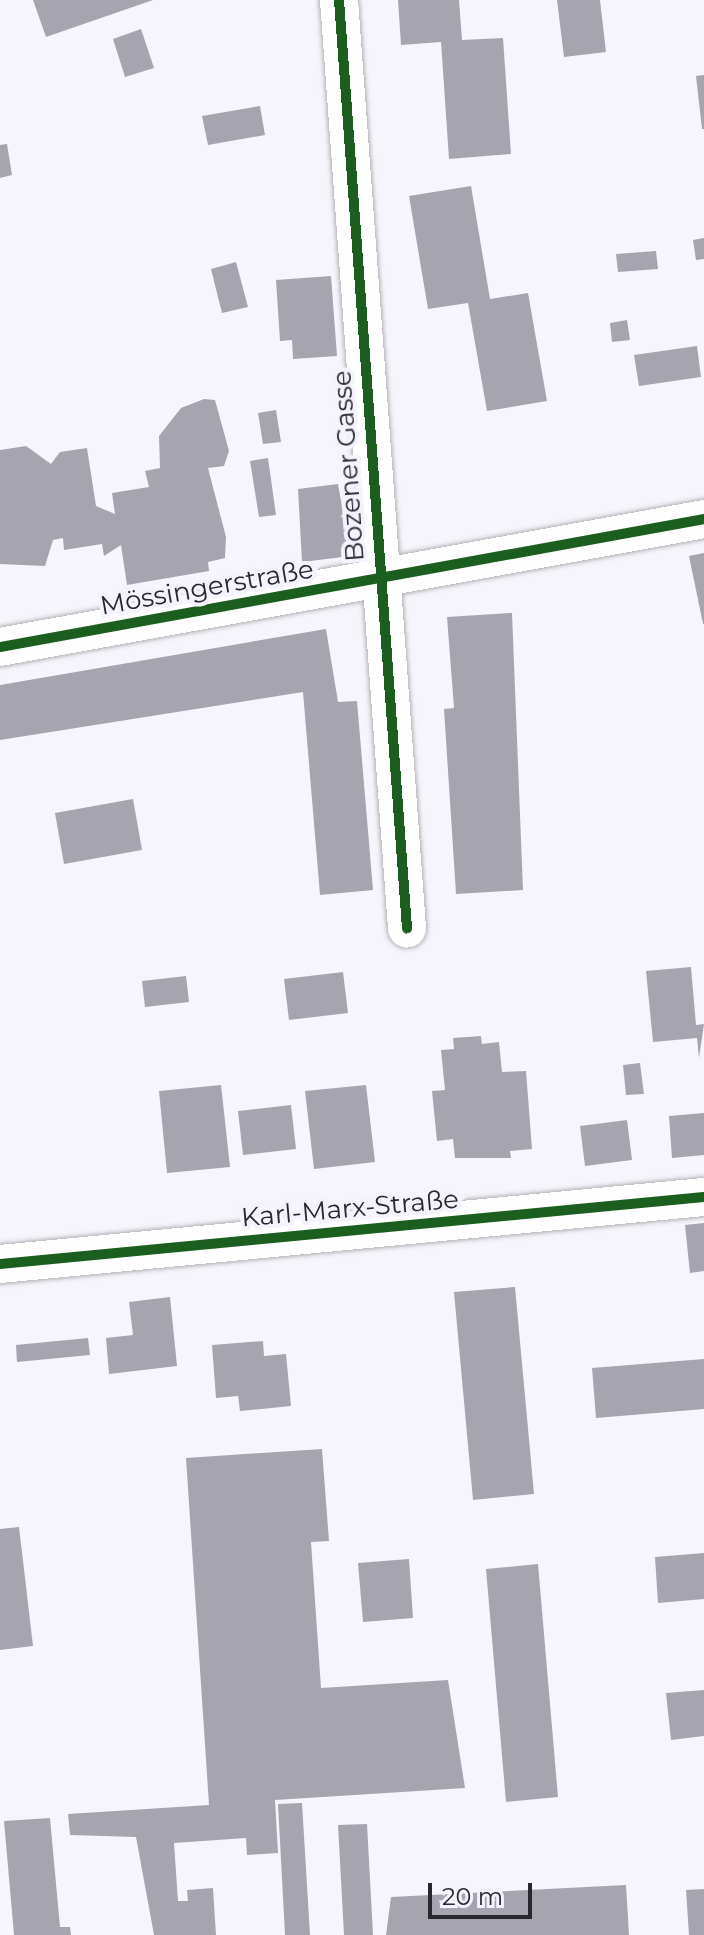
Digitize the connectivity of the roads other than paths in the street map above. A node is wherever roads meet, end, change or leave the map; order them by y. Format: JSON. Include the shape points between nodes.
{"nodes":[{"id":1,"x":339,"y":0,"type":"edge"},
{"id":2,"x":704,"y":519,"type":"edge"},
{"id":3,"x":379,"y":581,"type":"junction"},
{"id":4,"x":0,"y":647,"type":"edge"},
{"id":5,"x":407,"y":929,"type":"dead end"},
{"id":6,"x":704,"y":1197,"type":"edge"},
{"id":7,"x":0,"y":1264,"type":"edge"}],
"edges":[{"from":1,"to":3,"type":"street","name":"Bozener Gasse"},
{"from":2,"to":3,"type":"street","name":"Mössingerstraße"},
{"from":3,"to":4,"type":"street","name":"Mössingerstraße"},
{"from":3,"to":5,"type":"street","name":"Bozener Gasse"},
{"from":6,"to":7,"type":"street","name":"Karl-Marx-Straße"}]}
